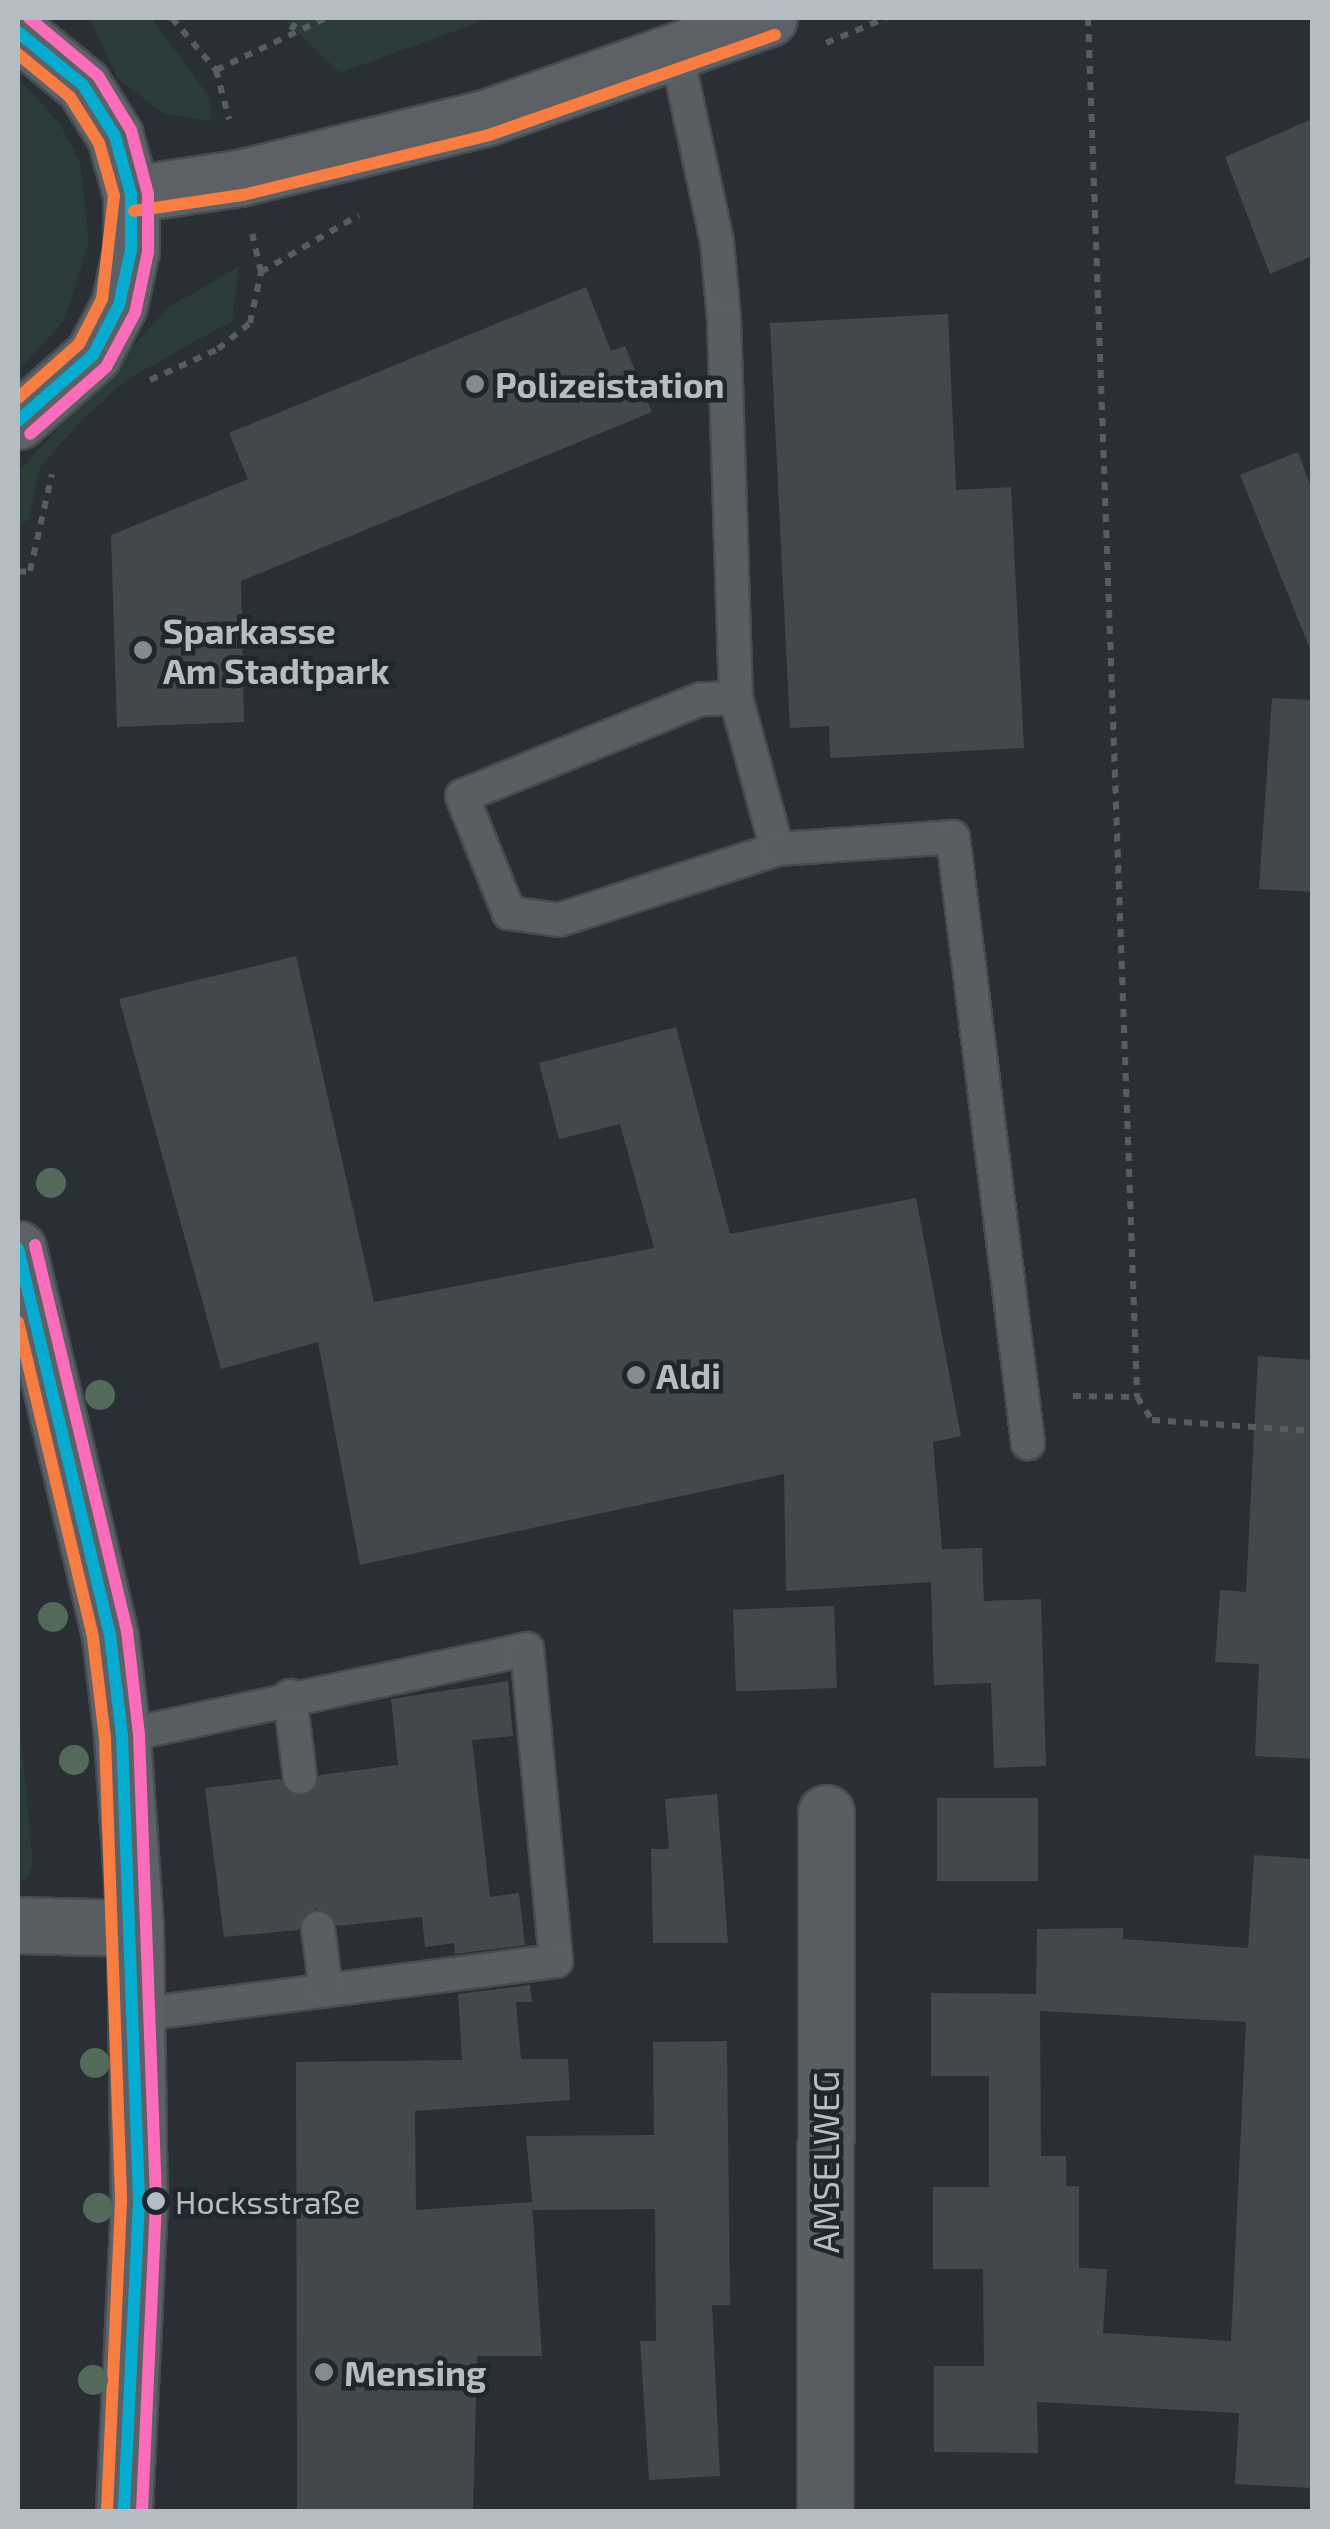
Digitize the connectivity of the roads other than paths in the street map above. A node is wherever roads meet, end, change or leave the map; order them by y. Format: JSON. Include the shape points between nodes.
{"nodes":[{"id":1,"x":769,"y":18,"type":"edge"},
{"id":2,"x":18,"y":32,"type":"edge"},
{"id":3,"x":677,"y":55,"type":"junction"},
{"id":4,"x":131,"y":194,"type":"junction"},
{"id":5,"x":18,"y":421,"type":"edge"},
{"id":6,"x":736,"y":698,"type":"junction"},
{"id":7,"x":777,"y":849,"type":"junction"},
{"id":8,"x":18,"y":1249,"type":"edge"},
{"id":9,"x":1028,"y":1443,"type":"dead end"},
{"id":10,"x":290,"y":1696,"type":"junction"},
{"id":11,"x":122,"y":1736,"type":"junction"},
{"id":12,"x":300,"y":1777,"type":"dead end"},
{"id":13,"x":826,"y":1813,"type":"dead end"},
{"id":14,"x":18,"y":1924,"type":"edge"},
{"id":15,"x":136,"y":1928,"type":"junction"},
{"id":16,"x":318,"y":1928,"type":"dead end"},
{"id":17,"x":326,"y":1990,"type":"junction"},
{"id":18,"x":137,"y":2015,"type":"junction"},
{"id":19,"x":124,"y":2512,"type":"edge"},
{"id":20,"x":825,"y":2512,"type":"edge"}],
"edges":[{"from":1,"to":3,"type":"main road"},
{"from":2,"to":4,"type":"main road","via":[[83,85],[115,136]]},
{"from":3,"to":4,"type":"main road","via":[[486,118],[239,178]]},
{"from":3,"to":6,"type":"lane","via":[[722,300]]},
{"from":4,"to":5,"type":"main road","via":[[131,250],[118,305],[93,354]]},
{"from":6,"to":7,"type":"lane"},
{"from":6,"to":7,"type":"lane","via":[[701,699],[462,796],[508,913],[559,920]]},
{"from":7,"to":9,"type":"lane","via":[[953,837]]},
{"from":8,"to":11,"type":"main road","via":[[110,1635]]},
{"from":10,"to":11,"type":"lane"},
{"from":10,"to":12,"type":"lane"},
{"from":10,"to":17,"type":"lane","via":[[527,1649],[556,1961]]},
{"from":11,"to":15,"type":"main road"},
{"from":13,"to":20,"type":"street","name":"AMSELWEG"},
{"from":14,"to":15,"type":"street"},
{"from":15,"to":18,"type":"main road"},
{"from":16,"to":17,"type":"lane"},
{"from":17,"to":18,"type":"lane"},
{"from":18,"to":19,"type":"main road","via":[[137,2311]]}]}
